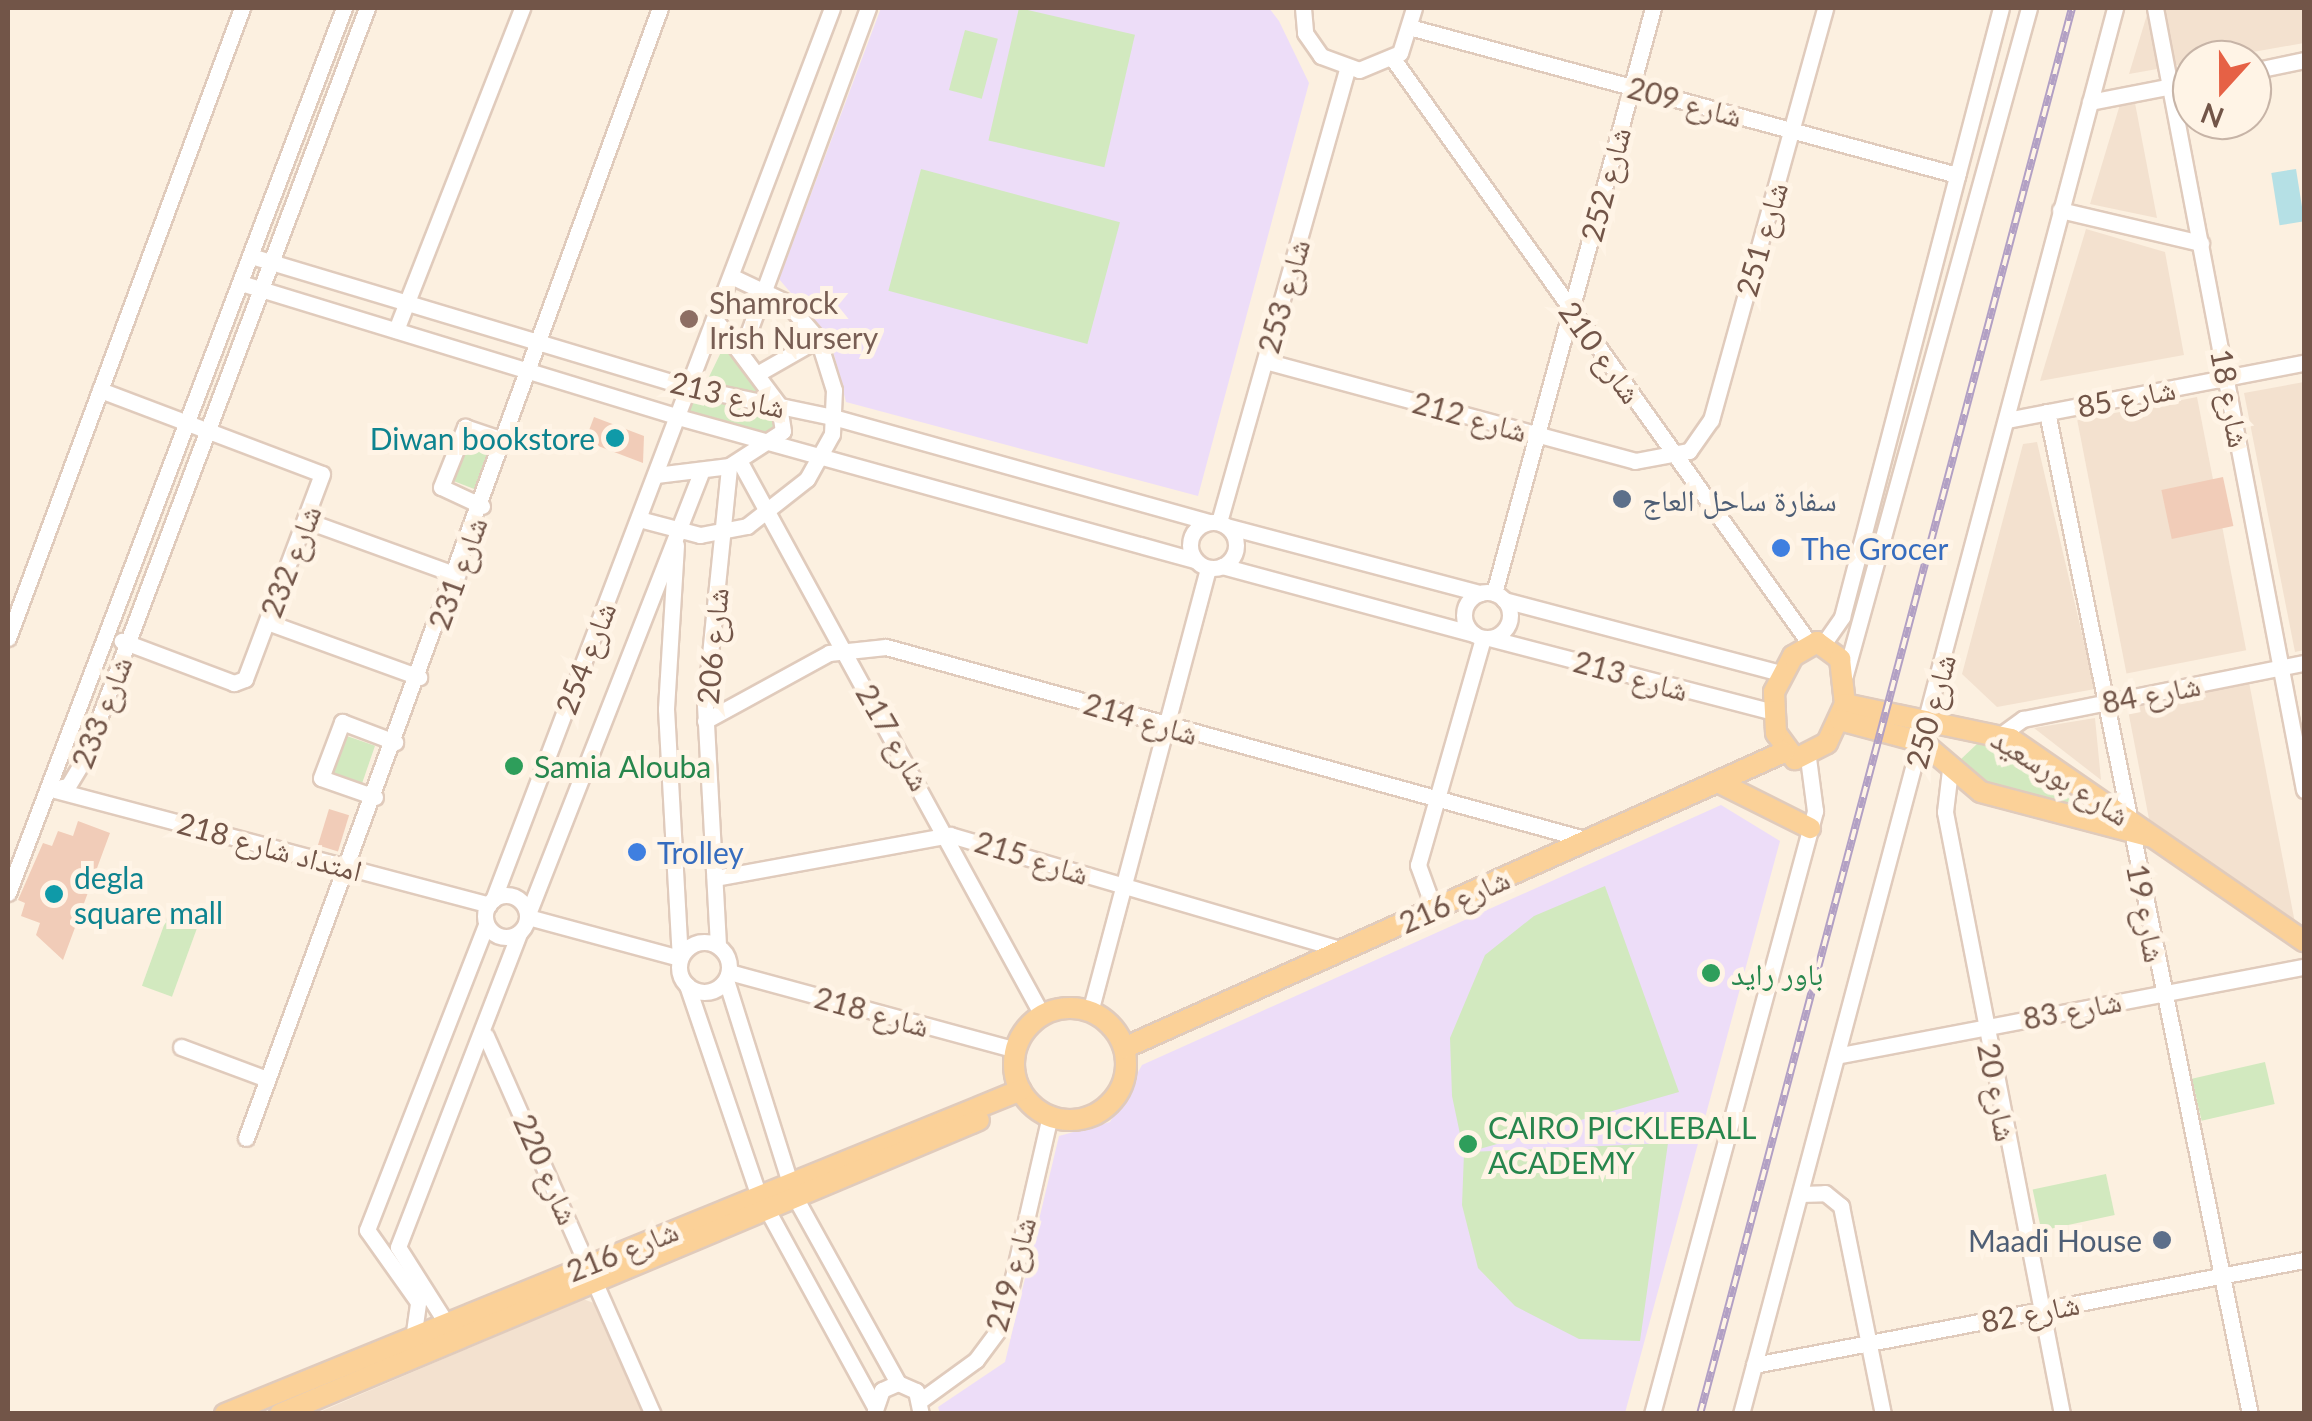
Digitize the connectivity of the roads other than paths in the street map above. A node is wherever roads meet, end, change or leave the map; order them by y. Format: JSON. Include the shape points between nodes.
{"nodes":[{"id":1,"x":242,"y":8,"type":"edge"},
{"id":2,"x":344,"y":8,"type":"edge"},
{"id":3,"x":367,"y":8,"type":"edge"},
{"id":4,"x":522,"y":8,"type":"edge"},
{"id":5,"x":660,"y":8,"type":"edge"},
{"id":6,"x":832,"y":8,"type":"edge"},
{"id":7,"x":868,"y":8,"type":"edge"},
{"id":8,"x":1303,"y":8,"type":"edge"},
{"id":9,"x":1414,"y":8,"type":"edge"},
{"id":10,"x":1653,"y":8,"type":"edge"},
{"id":11,"x":1825,"y":8,"type":"edge"},
{"id":12,"x":2001,"y":8,"type":"edge"},
{"id":13,"x":2030,"y":8,"type":"edge"},
{"id":14,"x":2116,"y":8,"type":"edge"},
{"id":15,"x":2155,"y":8,"type":"edge"},
{"id":16,"x":1413,"y":28,"type":"junction"},
{"id":17,"x":1393,"y":59,"type":"junction"},
{"id":18,"x":2304,"y":60,"type":"edge"},
{"id":19,"x":2272,"y":66,"type":"edge"},
{"id":20,"x":1346,"y":69,"type":"junction"},
{"id":21,"x":2170,"y":86,"type":"junction"},
{"id":22,"x":1632,"y":87,"type":"junction"},
{"id":23,"x":2090,"y":102,"type":"junction"},
{"id":24,"x":1792,"y":130,"type":"junction"},
{"id":25,"x":1956,"y":175,"type":"junction"},
{"id":26,"x":2060,"y":210,"type":"junction"},
{"id":27,"x":2201,"y":243,"type":"junction"},
{"id":28,"x":251,"y":256,"type":"junction"},
{"id":29,"x":271,"y":263,"type":"junction"},
{"id":30,"x":730,"y":276,"type":"junction"},
{"id":31,"x":240,"y":283,"type":"junction"},
{"id":32,"x":766,"y":289,"type":"junction"},
{"id":33,"x":261,"y":290,"type":"junction"},
{"id":34,"x":406,"y":303,"type":"junction"},
{"id":35,"x":1571,"y":309,"type":"junction"},
{"id":36,"x":715,"y":319,"type":"junction"},
{"id":37,"x":396,"y":330,"type":"junction"},
{"id":38,"x":818,"y":338,"type":"junction"},
{"id":39,"x":542,"y":344,"type":"junction"},
{"id":40,"x":742,"y":354,"type":"junction"},
{"id":41,"x":1264,"y":361,"type":"junction"},
{"id":42,"x":2304,"y":363,"type":"edge"},
{"id":43,"x":532,"y":371,"type":"junction"},
{"id":44,"x":757,"y":374,"type":"junction"},
{"id":45,"x":2227,"y":378,"type":"junction"},
{"id":46,"x":690,"y":387,"type":"junction"},
{"id":47,"x":100,"y":390,"type":"junction"},
{"id":48,"x":779,"y":406,"type":"junction"},
{"id":49,"x":2047,"y":412,"type":"junction"},
{"id":50,"x":678,"y":417,"type":"junction"},
{"id":51,"x":833,"y":417,"type":"junction"},
{"id":52,"x":2006,"y":420,"type":"junction"},
{"id":53,"x":189,"y":421,"type":"junction"},
{"id":54,"x":209,"y":428,"type":"junction"},
{"id":55,"x":1537,"y":434,"type":"junction"},
{"id":56,"x":506,"y":440,"type":"junction"},
{"id":57,"x":771,"y":444,"type":"junction"},
{"id":58,"x":823,"y":456,"type":"junction"},
{"id":59,"x":1676,"y":456,"type":"junction"},
{"id":60,"x":734,"y":464,"type":"junction"},
{"id":61,"x":656,"y":474,"type":"junction"},
{"id":62,"x":700,"y":474,"type":"junction"},
{"id":63,"x":482,"y":506,"type":"junction"},
{"id":64,"x":768,"y":514,"type":"junction"},
{"id":65,"x":639,"y":518,"type":"junction"},
{"id":66,"x":305,"y":520,"type":"junction"},
{"id":67,"x":1218,"y":523,"type":"junction"},
{"id":68,"x":677,"y":531,"type":"junction"},
{"id":69,"x":723,"y":534,"type":"junction"},
{"id":70,"x":1208,"y":565,"type":"junction"},
{"id":71,"x":456,"y":574,"type":"junction"},
{"id":72,"x":1492,"y":595,"type":"junction"},
{"id":73,"x":267,"y":622,"type":"junction"},
{"id":74,"x":108,"y":636,"type":"junction"},
{"id":75,"x":1482,"y":636,"type":"junction"},
{"id":76,"x":8,"y":638,"type":"edge"},
{"id":77,"x":128,"y":643,"type":"junction"},
{"id":78,"x":1817,"y":643,"type":"junction"},
{"id":79,"x":844,"y":648,"type":"junction"},
{"id":80,"x":2304,"y":663,"type":"edge"},
{"id":81,"x":2283,"y":667,"type":"junction"},
{"id":82,"x":1782,"y":673,"type":"junction"},
{"id":83,"x":1845,"y":675,"type":"junction"},
{"id":84,"x":419,"y":677,"type":"junction"},
{"id":85,"x":2106,"y":702,"type":"junction"},
{"id":86,"x":1772,"y":712,"type":"junction"},
{"id":87,"x":1842,"y":712,"type":"junction"},
{"id":88,"x":705,"y":721,"type":"junction"},
{"id":89,"x":1166,"y":726,"type":"junction"},
{"id":90,"x":1925,"y":732,"type":"junction"},
{"id":91,"x":2002,"y":734,"type":"junction"},
{"id":92,"x":395,"y":742,"type":"junction"},
{"id":93,"x":1784,"y":752,"type":"junction"},
{"id":94,"x":1808,"y":758,"type":"junction"},
{"id":95,"x":1950,"y":770,"type":"junction"},
{"id":96,"x":1718,"y":782,"type":"junction"},
{"id":97,"x":51,"y":789,"type":"junction"},
{"id":98,"x":2304,"y":790,"type":"edge"},
{"id":99,"x":375,"y":797,"type":"junction"},
{"id":100,"x":1436,"y":797,"type":"junction"},
{"id":101,"x":2129,"y":824,"type":"junction"},
{"id":102,"x":1810,"y":828,"type":"junction"},
{"id":103,"x":950,"y":835,"type":"junction"},
{"id":104,"x":1588,"y":840,"type":"junction"},
{"id":105,"x":349,"y":866,"type":"junction"},
{"id":106,"x":715,"y":878,"type":"junction"},
{"id":107,"x":1124,"y":885,"type":"junction"},
{"id":108,"x":8,"y":893,"type":"edge"},
{"id":109,"x":490,"y":902,"type":"junction"},
{"id":110,"x":1434,"y":909,"type":"junction"},
{"id":111,"x":528,"y":916,"type":"junction"},
{"id":112,"x":486,"y":924,"type":"junction"},
{"id":113,"x":519,"y":934,"type":"junction"},
{"id":114,"x":2304,"y":942,"type":"edge"},
{"id":115,"x":718,"y":945,"type":"junction"},
{"id":116,"x":1342,"y":950,"type":"junction"},
{"id":117,"x":680,"y":958,"type":"junction"},
{"id":118,"x":2304,"y":967,"type":"edge"},
{"id":119,"x":727,"y":976,"type":"junction"},
{"id":120,"x":686,"y":985,"type":"junction"},
{"id":121,"x":2162,"y":990,"type":"junction"},
{"id":122,"x":1090,"y":1012,"type":"junction"},
{"id":123,"x":1042,"y":1015,"type":"junction"},
{"id":124,"x":1985,"y":1026,"type":"junction"},
{"id":125,"x":486,"y":1036,"type":"junction"},
{"id":126,"x":181,"y":1046,"type":"dead end"},
{"id":127,"x":1124,"y":1048,"type":"junction"},
{"id":128,"x":1016,"y":1050,"type":"junction"},
{"id":129,"x":1841,"y":1055,"type":"junction"},
{"id":130,"x":268,"y":1079,"type":"junction"},
{"id":131,"x":1024,"y":1095,"type":"junction"},
{"id":132,"x":1050,"y":1116,"type":"junction"},
{"id":133,"x":246,"y":1138,"type":"dead end"},
{"id":134,"x":792,"y":1190,"type":"junction"},
{"id":135,"x":1801,"y":1194,"type":"junction"},
{"id":136,"x":763,"y":1203,"type":"junction"},
{"id":137,"x":2304,"y":1260,"type":"edge"},
{"id":138,"x":594,"y":1273,"type":"junction"},
{"id":139,"x":2221,"y":1276,"type":"junction"},
{"id":140,"x":2041,"y":1310,"type":"junction"},
{"id":141,"x":446,"y":1318,"type":"junction"},
{"id":142,"x":414,"y":1332,"type":"junction"},
{"id":143,"x":449,"y":1342,"type":"junction"},
{"id":144,"x":1869,"y":1343,"type":"junction"},
{"id":145,"x":1754,"y":1364,"type":"junction"},
{"id":146,"x":898,"y":1383,"type":"junction"},
{"id":147,"x":921,"y":1407,"type":"edge"},
{"id":148,"x":875,"y":1410,"type":"edge"},
{"id":149,"x":225,"y":1414,"type":"edge"},
{"id":150,"x":280,"y":1414,"type":"edge"},
{"id":151,"x":653,"y":1414,"type":"edge"},
{"id":152,"x":1652,"y":1414,"type":"edge"},
{"id":153,"x":1741,"y":1414,"type":"edge"},
{"id":154,"x":1883,"y":1414,"type":"edge"},
{"id":155,"x":2062,"y":1414,"type":"edge"},
{"id":156,"x":2250,"y":1414,"type":"edge"}],
"edges":[{"from":1,"to":47,"type":"street"},
{"from":2,"to":28,"type":"street","name":"شارع 233"},
{"from":3,"to":29,"type":"street","name":"شارع 233"},
{"from":4,"to":34,"type":"street"},
{"from":5,"to":39,"type":"street","name":"شارع 231"},
{"from":6,"to":30,"type":"street"},
{"from":7,"to":32,"type":"street"},
{"from":8,"to":20,"type":"street","via":[[1312,45]]},
{"from":9,"to":16,"type":"street"},
{"from":10,"to":22,"type":"street","name":"شارع 252"},
{"from":11,"to":24,"type":"street","name":"شارع 251"},
{"from":12,"to":25,"type":"street"},
{"from":13,"to":83,"type":"street"},
{"from":14,"to":23,"type":"street","name":"شارع 250"},
{"from":15,"to":21,"type":"street","name":"شارع 18"},
{"from":16,"to":17,"type":"street"},
{"from":16,"to":22,"type":"street","name":"شارع 209"},
{"from":17,"to":20,"type":"street"},
{"from":17,"to":35,"type":"street","name":"شارع 210"},
{"from":18,"to":19,"type":"street"},
{"from":20,"to":41,"type":"street","name":"شارع 253"},
{"from":21,"to":23,"type":"street"},
{"from":21,"to":27,"type":"street","name":"شارع 18"},
{"from":22,"to":24,"type":"street","name":"شارع 209"},
{"from":22,"to":35,"type":"street","name":"شارع 252"},
{"from":23,"to":26,"type":"street","name":"شارع 250"},
{"from":24,"to":25,"type":"street","name":"شارع 209"},
{"from":24,"to":59,"type":"street","name":"شارع 251","via":[[1711,420],[1699,443]]},
{"from":25,"to":78,"type":"street","via":[[1842,616]]},
{"from":26,"to":27,"type":"street"},
{"from":26,"to":52,"type":"street","name":"شارع 250"},
{"from":27,"to":45,"type":"street","name":"شارع 18"},
{"from":28,"to":29,"type":"street","name":"شارع 213"},
{"from":28,"to":31,"type":"street","name":"شارع 233"},
{"from":29,"to":33,"type":"street","name":"شارع 233"},
{"from":29,"to":34,"type":"street","name":"شارع 213"},
{"from":30,"to":32,"type":"street"},
{"from":30,"to":36,"type":"street"},
{"from":31,"to":33,"type":"street","name":"شارع 213"},
{"from":31,"to":53,"type":"street","name":"شارع 233"},
{"from":32,"to":38,"type":"street"},
{"from":32,"to":40,"type":"street"},
{"from":33,"to":37,"type":"street","name":"شارع 213"},
{"from":33,"to":54,"type":"street","name":"شارع 233"},
{"from":34,"to":37,"type":"street"},
{"from":34,"to":39,"type":"street","name":"شارع 213"},
{"from":35,"to":55,"type":"street","name":"شارع 252"},
{"from":35,"to":59,"type":"street","name":"شارع 210"},
{"from":36,"to":40,"type":"street"},
{"from":36,"to":46,"type":"street"},
{"from":37,"to":43,"type":"street","name":"شارع 213"},
{"from":38,"to":44,"type":"street"},
{"from":38,"to":51,"type":"street","via":[[834,390]]},
{"from":39,"to":43,"type":"street","name":"شارع 231"},
{"from":39,"to":46,"type":"street","name":"شارع 213"},
{"from":40,"to":44,"type":"street"},
{"from":41,"to":55,"type":"street","name":"شارع 212"},
{"from":41,"to":67,"type":"street","name":"شارع 253"},
{"from":42,"to":45,"type":"street","name":"شارع 85"},
{"from":43,"to":50,"type":"street","name":"شارع 213"},
{"from":43,"to":56,"type":"street","name":"شارع 231"},
{"from":44,"to":48,"type":"street"},
{"from":45,"to":49,"type":"street","name":"شارع 85"},
{"from":45,"to":81,"type":"street","name":"شارع 18"},
{"from":46,"to":48,"type":"street","name":"شارع 213"},
{"from":46,"to":50,"type":"street"},
{"from":47,"to":53,"type":"street","name":"شارع 232"},
{"from":47,"to":76,"type":"street"},
{"from":48,"to":51,"type":"street","name":"شارع 213"},
{"from":48,"to":57,"type":"street","via":[[784,422]]},
{"from":49,"to":52,"type":"street","name":"شارع 85"},
{"from":49,"to":85,"type":"street","name":"شارع 19"},
{"from":50,"to":57,"type":"street","name":"شارع 213"},
{"from":50,"to":61,"type":"street","name":"شارع 254"},
{"from":51,"to":58,"type":"street"},
{"from":51,"to":67,"type":"street","name":"شارع 213"},
{"from":52,"to":90,"type":"street","name":"شارع 250"},
{"from":53,"to":54,"type":"street","name":"شارع 232"},
{"from":53,"to":74,"type":"street","name":"شارع 233"},
{"from":54,"to":66,"type":"street","name":"شارع 232","via":[[318,467]]},
{"from":54,"to":77,"type":"street","name":"شارع 233"},
{"from":55,"to":59,"type":"street","name":"شارع 212","via":[[1636,460]]},
{"from":55,"to":72,"type":"street","name":"شارع 252"},
{"from":56,"to":63,"type":"street","name":"شارع 231"},
{"from":56,"to":63,"type":"street","via":[[465,428],[440,488]]},
{"from":57,"to":58,"type":"street","name":"شارع 213"},
{"from":57,"to":60,"type":"street"},
{"from":58,"to":64,"type":"street"},
{"from":58,"to":70,"type":"street","name":"شارع 213"},
{"from":59,"to":78,"type":"street","name":"شارع 210"},
{"from":60,"to":62,"type":"street"},
{"from":60,"to":64,"type":"street","name":"شارع 217"},
{"from":60,"to":69,"type":"street","name":"شارع 206"},
{"from":61,"to":62,"type":"street"},
{"from":61,"to":65,"type":"street","name":"شارع 254"},
{"from":62,"to":68,"type":"street","name":"شارع 254"},
{"from":63,"to":71,"type":"street","name":"شارع 231"},
{"from":64,"to":69,"type":"street"},
{"from":64,"to":79,"type":"street","name":"شارع 217"},
{"from":65,"to":68,"type":"street"},
{"from":65,"to":109,"type":"street","name":"شارع 254"},
{"from":66,"to":71,"type":"street"},
{"from":66,"to":73,"type":"street","name":"شارع 232"},
{"from":67,"to":70,"type":"street","via":[[1236,547]]},
{"from":67,"to":70,"type":"street","via":[[1190,537]]},
{"from":67,"to":72,"type":"street","name":"شارع 213"},
{"from":68,"to":69,"type":"street"},
{"from":68,"to":111,"type":"street","name":"شارع 254"},
{"from":68,"to":117,"type":"street","name":"شارع 206","via":[[666,724]]},
{"from":69,"to":88,"type":"street","name":"شارع 206"},
{"from":70,"to":75,"type":"street","name":"شارع 213"},
{"from":70,"to":89,"type":"street"},
{"from":71,"to":84,"type":"street","name":"شارع 231"},
{"from":72,"to":75,"type":"street","via":[[1464,616]]},
{"from":72,"to":75,"type":"street","via":[[1507,627]]},
{"from":72,"to":82,"type":"street","name":"شارع 213"},
{"from":73,"to":77,"type":"street","name":"شارع 232","via":[[238,683]]},
{"from":73,"to":84,"type":"street"},
{"from":74,"to":77,"type":"street","name":"شارع 232"},
{"from":74,"to":97,"type":"street","name":"شارع 233"},
{"from":75,"to":86,"type":"street","name":"شارع 213"},
{"from":75,"to":100,"type":"street"},
{"from":77,"to":97,"type":"street","name":"شارع 233","via":[[76,780]]},
{"from":78,"to":82,"type":"main road"},
{"from":78,"to":83,"type":"main road"},
{"from":79,"to":88,"type":"street","name":"شارع 214"},
{"from":79,"to":89,"type":"street","name":"شارع 214","via":[[900,649]]},
{"from":79,"to":103,"type":"street","name":"شارع 217"},
{"from":80,"to":81,"type":"street","name":"شارع 84"},
{"from":81,"to":85,"type":"street","name":"شارع 84"},
{"from":81,"to":98,"type":"street","name":"شارع 18"},
{"from":82,"to":86,"type":"main road"},
{"from":83,"to":87,"type":"main road"},
{"from":84,"to":92,"type":"street","name":"شارع 231"},
{"from":85,"to":91,"type":"street","name":"شارع 84","via":[[2023,719]]},
{"from":85,"to":101,"type":"street","name":"شارع 19"},
{"from":86,"to":93,"type":"main road"},
{"from":87,"to":90,"type":"main road","name":"شارع بورسعيد"},
{"from":87,"to":94,"type":"main road"},
{"from":88,"to":106,"type":"street","name":"شارع 206"},
{"from":89,"to":100,"type":"street","name":"شارع 214"},
{"from":89,"to":107,"type":"street"},
{"from":90,"to":91,"type":"main road","name":"شارع بورسعيد"},
{"from":90,"to":95,"type":"main road","name":"شارع بورسعيد"},
{"from":90,"to":129,"type":"street","name":"شارع 250"},
{"from":91,"to":101,"type":"main road","name":"شارع بورسعيد"},
{"from":92,"to":99,"type":"street","name":"شارع 231"},
{"from":92,"to":99,"type":"street","via":[[342,722],[322,778]]},
{"from":93,"to":94,"type":"main road"},
{"from":93,"to":96,"type":"main road","name":"شارع 216"},
{"from":94,"to":102,"type":"street","via":[[1816,793]]},
{"from":95,"to":101,"type":"main road","name":"شارع بورسعيد","via":[[2008,802]]},
{"from":95,"to":124,"type":"street","name":"شارع 20","via":[[1945,812]]},
{"from":96,"to":102,"type":"main road"},
{"from":96,"to":104,"type":"main road","name":"شارع 216"},
{"from":97,"to":105,"type":"street","name":"امتداد شارع 218"},
{"from":97,"to":108,"type":"street"},
{"from":99,"to":105,"type":"street","name":"شارع 231"},
{"from":100,"to":104,"type":"street","name":"شارع 214"},
{"from":100,"to":110,"type":"street","via":[[1418,864]]},
{"from":101,"to":114,"type":"main road","name":"شارع بورسعيد"},
{"from":101,"to":121,"type":"street","name":"شارع 19"},
{"from":102,"to":152,"type":"street"},
{"from":103,"to":106,"type":"street","name":"شارع 215"},
{"from":103,"to":107,"type":"street","name":"شارع 215"},
{"from":103,"to":123,"type":"street","name":"شارع 217"},
{"from":104,"to":110,"type":"main road","name":"شارع 216"},
{"from":105,"to":109,"type":"street","name":"امتداد شارع 218"},
{"from":105,"to":130,"type":"street","name":"شارع 231"},
{"from":106,"to":115,"type":"street","name":"شارع 206"},
{"from":107,"to":116,"type":"street","name":"شارع 215"},
{"from":107,"to":122,"type":"street"},
{"from":109,"to":111,"type":"street","via":[[514,896]]},
{"from":109,"to":112,"type":"street"},
{"from":110,"to":116,"type":"main road","name":"شارع 216"},
{"from":111,"to":113,"type":"street"},
{"from":111,"to":117,"type":"street"},
{"from":112,"to":113,"type":"street","via":[[500,936]]},
{"from":112,"to":142,"type":"street","via":[[366,1230],[418,1302]]},
{"from":113,"to":125,"type":"street"},
{"from":115,"to":117,"type":"street","via":[[700,941]]},
{"from":115,"to":119,"type":"street"},
{"from":116,"to":127,"type":"main road","name":"شارع 216"},
{"from":117,"to":120,"type":"street"},
{"from":118,"to":121,"type":"street","name":"شارع 83"},
{"from":119,"to":120,"type":"street","via":[[707,992]]},
{"from":119,"to":128,"type":"street","name":"شارع 218"},
{"from":119,"to":134,"type":"street"},
{"from":120,"to":136,"type":"street"},
{"from":121,"to":124,"type":"street","name":"شارع 83"},
{"from":121,"to":139,"type":"street","name":"شارع 19"},
{"from":122,"to":123,"type":"main road"},
{"from":122,"to":127,"type":"main road"},
{"from":123,"to":128,"type":"main road"},
{"from":124,"to":129,"type":"street","name":"شارع 83"},
{"from":124,"to":140,"type":"street","name":"شارع 20"},
{"from":125,"to":138,"type":"street","name":"شارع 220"},
{"from":125,"to":141,"type":"street","via":[[398,1251]]},
{"from":126,"to":130,"type":"street"},
{"from":127,"to":132,"type":"main road","via":[[1122,1085],[1112,1101],[1082,1118]]},
{"from":128,"to":131,"type":"main road"},
{"from":129,"to":135,"type":"street","name":"شارع 250"},
{"from":130,"to":133,"type":"street","name":"شارع 231"},
{"from":131,"to":132,"type":"main road"},
{"from":131,"to":134,"type":"main road","name":"شارع 216"},
{"from":132,"to":147,"type":"street","name":"شارع 219","via":[[1002,1325],[976,1360]]},
{"from":134,"to":136,"type":"main road","name":"شارع 216"},
{"from":134,"to":146,"type":"street"},
{"from":135,"to":144,"type":"street","via":[[1825,1194],[1841,1206]]},
{"from":135,"to":145,"type":"street","name":"شارع 250"},
{"from":136,"to":138,"type":"main road","name":"شارع 216"},
{"from":136,"to":148,"type":"street"},
{"from":137,"to":139,"type":"street","name":"شارع 82"},
{"from":138,"to":141,"type":"main road","name":"شارع 216"},
{"from":138,"to":143,"type":"main road","name":"شارع 216"},
{"from":138,"to":151,"type":"street","name":"شارع 220"},
{"from":139,"to":140,"type":"street","name":"شارع 82"},
{"from":139,"to":156,"type":"street","name":"شارع 19"},
{"from":140,"to":144,"type":"street","name":"شارع 82"},
{"from":140,"to":155,"type":"street","name":"شارع 20"},
{"from":141,"to":142,"type":"main road","name":"شارع 216"},
{"from":141,"to":143,"type":"street"},
{"from":142,"to":149,"type":"main road","name":"شارع 216"},
{"from":143,"to":150,"type":"main road","name":"شارع 216"},
{"from":144,"to":145,"type":"street","name":"شارع 82"},
{"from":144,"to":154,"type":"street"},
{"from":145,"to":153,"type":"street","name":"شارع 250"},
{"from":146,"to":147,"type":"street"},
{"from":146,"to":148,"type":"street","via":[[882,1390]]}]}
